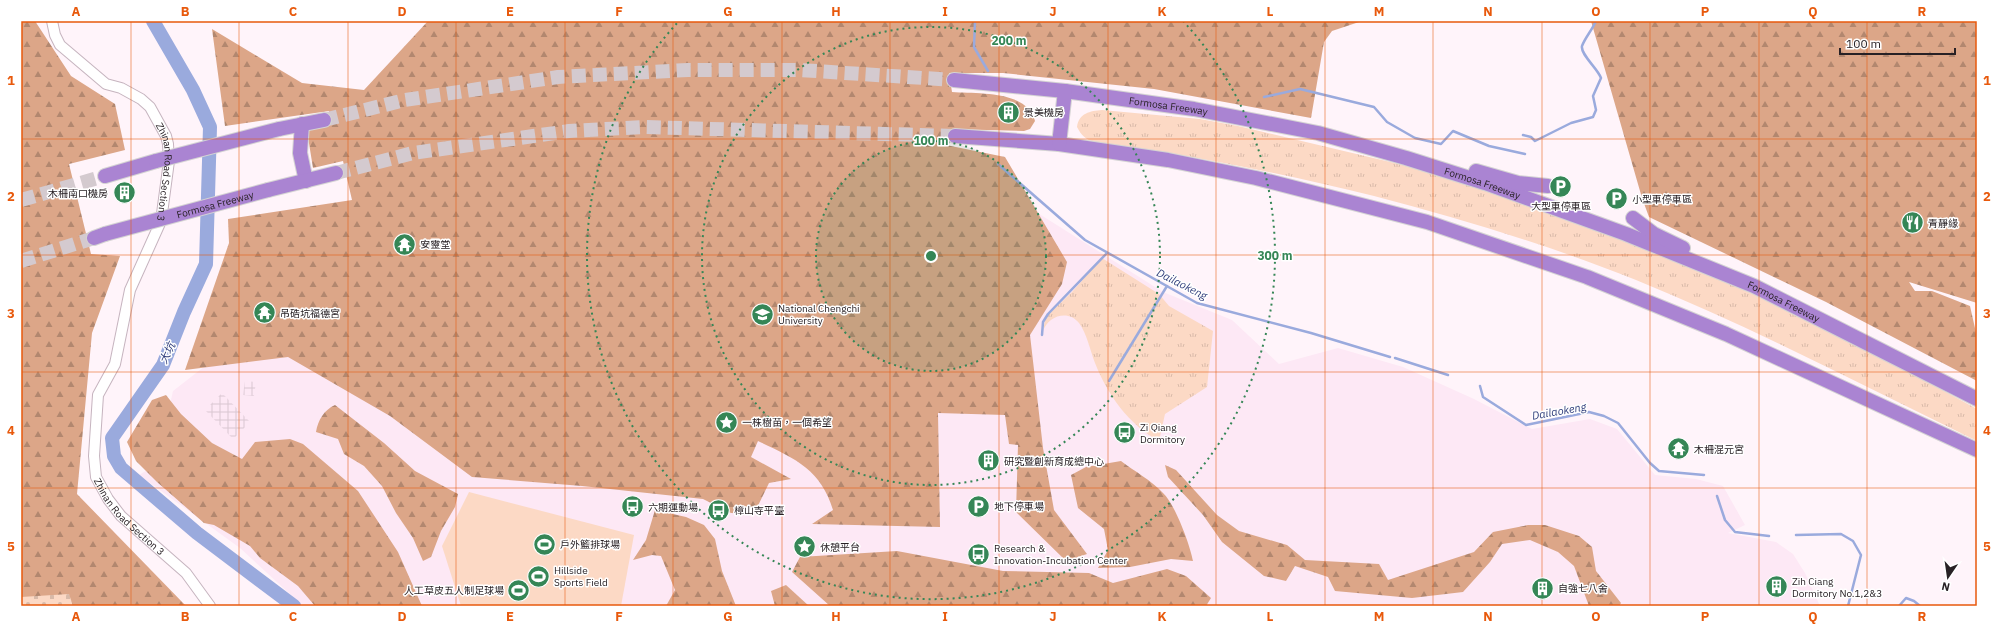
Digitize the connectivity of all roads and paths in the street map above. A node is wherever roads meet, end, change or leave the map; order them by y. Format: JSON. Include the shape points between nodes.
{"nodes":[{"id":1,"x":52,"y":21,"type":"edge"},
{"id":2,"x":954,"y":80,"type":"tunnel mouth"},
{"id":3,"x":1064,"y":91,"type":"junction"},
{"id":4,"x":324,"y":120,"type":"tunnel mouth"},
{"id":5,"x":302,"y":124,"type":"junction"},
{"id":6,"x":955,"y":136,"type":"tunnel mouth"},
{"id":7,"x":1058,"y":144,"type":"junction"},
{"id":8,"x":1406,"y":158,"type":"junction"},
{"id":9,"x":336,"y":173,"type":"tunnel mouth"},
{"id":10,"x":105,"y":176,"type":"tunnel mouth"},
{"id":11,"x":306,"y":181,"type":"junction"},
{"id":12,"x":1548,"y":186,"type":"dead end"},
{"id":13,"x":1633,"y":218,"type":"dead end"},
{"id":14,"x":99,"y":236,"type":"tunnel mouth"},
{"id":15,"x":1754,"y":286,"type":"junction"},
{"id":16,"x":1977,"y":399,"type":"edge"},
{"id":17,"x":1977,"y":450,"type":"edge"},
{"id":18,"x":210,"y":606,"type":"edge"}],
"edges":[{"from":1,"to":18,"type":"street","name":"Zhinan Road Section 3","via":[[60,45],[106,84],[121,88],[141,99],[150,107],[166,136],[169,161],[162,221],[130,290],[115,364],[98,395],[94,456],[96,477],[121,516],[186,573]]},
{"from":2,"to":3,"type":"highway","name":"Formosa Freeway"},
{"from":3,"to":7,"type":"highway"},
{"from":3,"to":8,"type":"highway","name":"Formosa Freeway","via":[[1194,109],[1318,133]]},
{"from":4,"to":5,"type":"highway"},
{"from":5,"to":10,"type":"highway","bridge":true},
{"from":5,"to":11,"type":"highway","via":[[300,153]]},
{"from":6,"to":7,"type":"highway"},
{"from":7,"to":17,"type":"highway","via":[[1168,160],[1256,178],[1427,222],[1587,277],[1726,334]]},
{"from":8,"to":12,"type":"highway","via":[[1424,157],[1518,183]]},
{"from":8,"to":15,"type":"highway","name":"Formosa Freeway","via":[[1485,183],[1626,234]]},
{"from":9,"to":11,"type":"highway","name":"Formosa Freeway"},
{"from":11,"to":14,"type":"highway","name":"Formosa Freeway","bridge":true},
{"from":13,"to":15,"type":"highway","via":[[1654,234]]},
{"from":15,"to":16,"type":"highway","name":"Formosa Freeway"}]}
